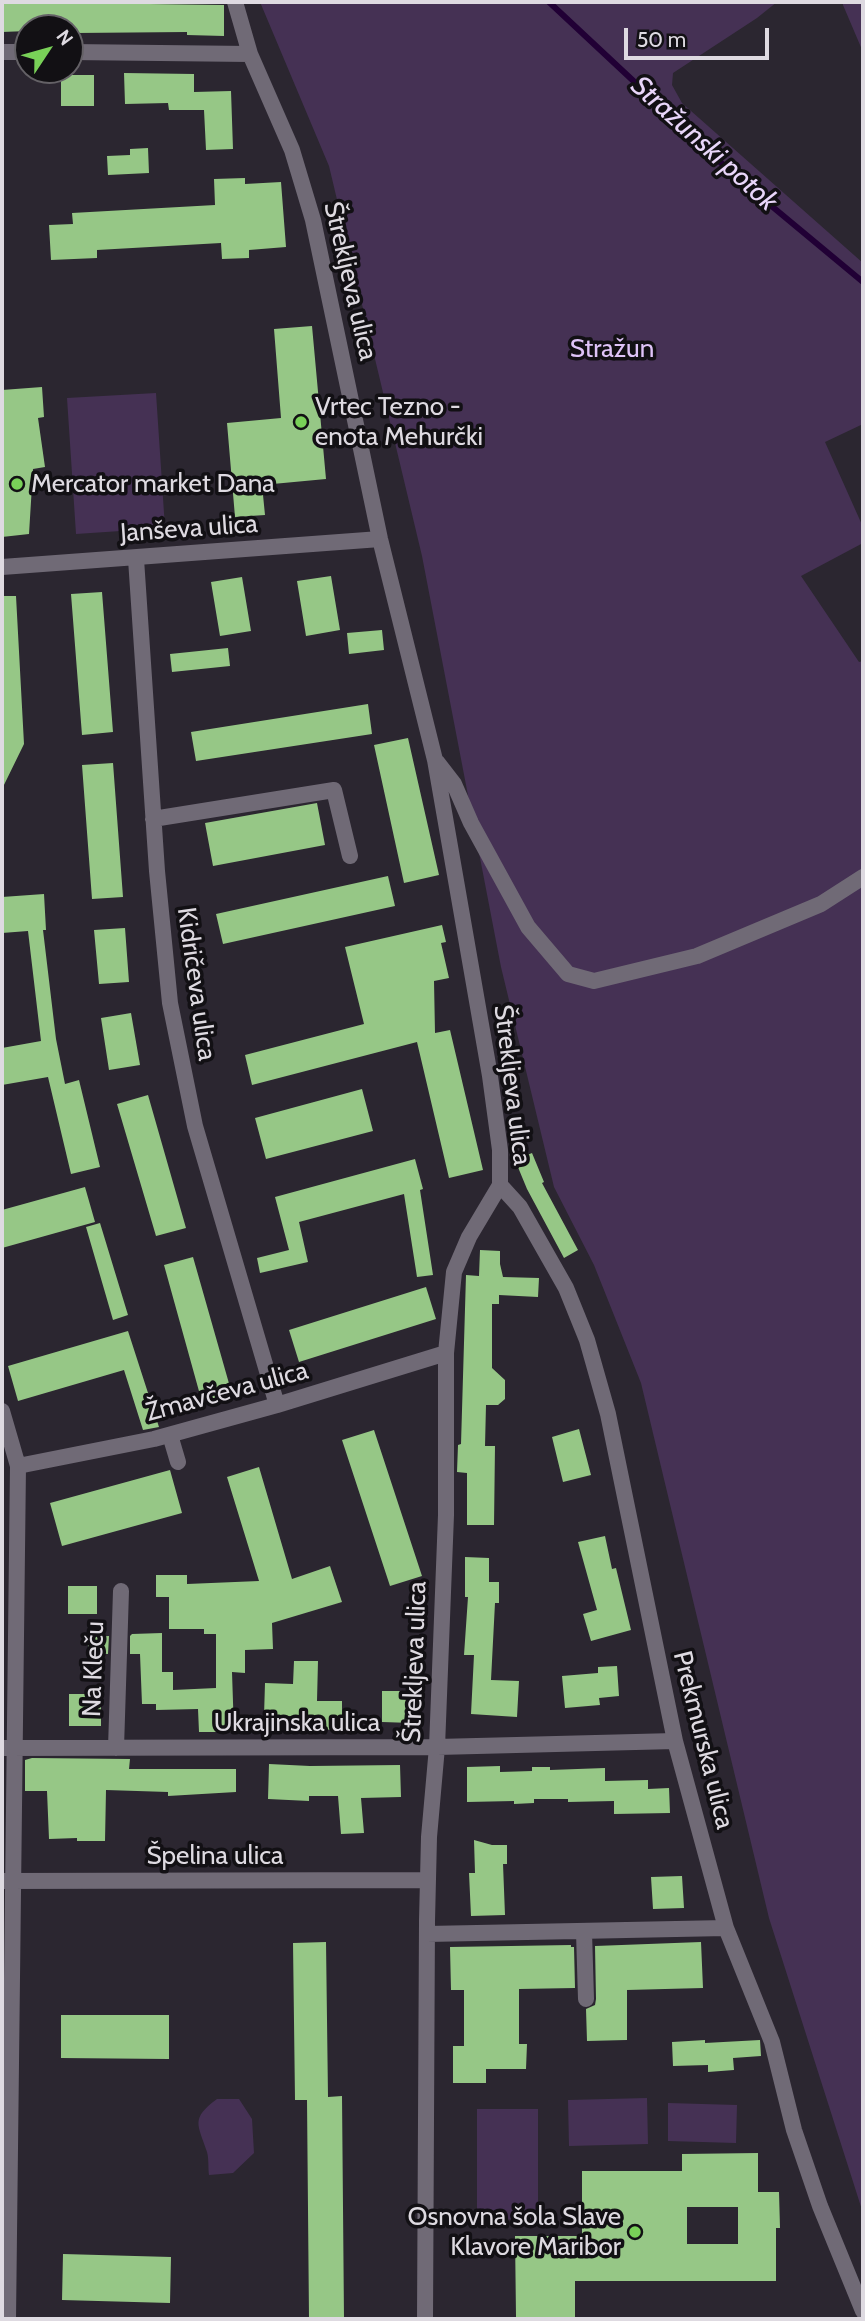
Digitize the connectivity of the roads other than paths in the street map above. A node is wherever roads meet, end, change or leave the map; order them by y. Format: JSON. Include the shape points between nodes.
{"nodes":[{"id":1,"x":235,"y":2,"type":"edge"},
{"id":2,"x":84,"y":52,"type":"edge"},
{"id":3,"x":250,"y":54,"type":"junction"},
{"id":4,"x":380,"y":539,"type":"junction"},
{"id":5,"x":136,"y":559,"type":"junction"},
{"id":6,"x":2,"y":567,"type":"edge"},
{"id":7,"x":435,"y":760,"type":"junction"},
{"id":8,"x":153,"y":819,"type":"junction"},
{"id":9,"x":350,"y":856,"type":"dead end"},
{"id":10,"x":863,"y":877,"type":"edge"},
{"id":11,"x":500,"y":1185,"type":"junction"},
{"id":12,"x":446,"y":1353,"type":"junction"},
{"id":13,"x":277,"y":1405,"type":"junction"},
{"id":14,"x":2,"y":1410,"type":"edge"},
{"id":15,"x":170,"y":1435,"type":"junction"},
{"id":16,"x":178,"y":1462,"type":"dead end"},
{"id":17,"x":18,"y":1466,"type":"junction"},
{"id":18,"x":121,"y":1591,"type":"dead end"},
{"id":19,"x":676,"y":1741,"type":"junction"},
{"id":20,"x":437,"y":1747,"type":"junction"},
{"id":21,"x":7,"y":1748,"type":"edge"},
{"id":22,"x":116,"y":1748,"type":"junction"},
{"id":23,"x":428,"y":1880,"type":"junction"},
{"id":24,"x":7,"y":1881,"type":"edge"},
{"id":25,"x":726,"y":1928,"type":"junction"},
{"id":26,"x":584,"y":1932,"type":"junction"},
{"id":27,"x":427,"y":1934,"type":"junction"},
{"id":28,"x":586,"y":1999,"type":"dead end"},
{"id":29,"x":863,"y":2311,"type":"edge"},
{"id":30,"x":8,"y":2319,"type":"edge"},
{"id":31,"x":425,"y":2319,"type":"edge"}],
"edges":[{"from":1,"to":3,"type":"street","name":"Štrekljeva ulica"},
{"from":2,"to":3,"type":"street"},
{"from":3,"to":4,"type":"street","name":"Štrekljeva ulica","via":[[292,150],[313,220]]},
{"from":4,"to":5,"type":"street","name":"Janševa ulica"},
{"from":4,"to":7,"type":"street","name":"Štrekljeva ulica"},
{"from":5,"to":6,"type":"street","name":"Janševa ulica"},
{"from":5,"to":8,"type":"street","name":"Kidričeva ulica"},
{"from":7,"to":10,"type":"street","via":[[454,784],[528,928],[568,974],[594,981],[697,956],[821,905]]},
{"from":7,"to":11,"type":"street","name":"Štrekljeva ulica","via":[[494,1103]]},
{"from":8,"to":9,"type":"street","via":[[334,790]]},
{"from":8,"to":13,"type":"street","name":"Kidričeva ulica","via":[[170,1003],[195,1126]]},
{"from":11,"to":12,"type":"street","name":"Štrekljeva ulica","via":[[454,1272]]},
{"from":11,"to":19,"type":"street","name":"Prekmurska ulica","via":[[520,1207],[566,1288],[587,1340],[608,1414]]},
{"from":12,"to":13,"type":"street","name":"Žmavčeva ulica"},
{"from":12,"to":20,"type":"street","name":"Štrekljeva ulica","via":[[446,1515]]},
{"from":13,"to":15,"type":"street","name":"Žmavčeva ulica"},
{"from":14,"to":17,"type":"street"},
{"from":15,"to":16,"type":"street"},
{"from":15,"to":17,"type":"street","name":"Žmavčeva ulica"},
{"from":17,"to":21,"type":"street"},
{"from":18,"to":22,"type":"street","name":"Na Kleču"},
{"from":19,"to":20,"type":"street","name":"Ukrajinska ulica"},
{"from":19,"to":25,"type":"street","name":"Prekmurska ulica"},
{"from":20,"to":22,"type":"street","name":"Ukrajinska ulica"},
{"from":20,"to":23,"type":"street","name":"Štrekljeva ulica"},
{"from":21,"to":22,"type":"street","name":"Ukrajinska ulica"},
{"from":21,"to":24,"type":"street"},
{"from":23,"to":24,"type":"street","name":"Špelina ulica"},
{"from":23,"to":27,"type":"street","name":"Štrekljeva ulica"},
{"from":24,"to":30,"type":"street"},
{"from":25,"to":26,"type":"street"},
{"from":25,"to":29,"type":"street","name":"Prekmurska ulica","via":[[772,2042],[794,2130],[820,2206]]},
{"from":26,"to":27,"type":"street"},
{"from":26,"to":28,"type":"street"},
{"from":27,"to":31,"type":"street","name":"Štrekljeva ulica"}]}
